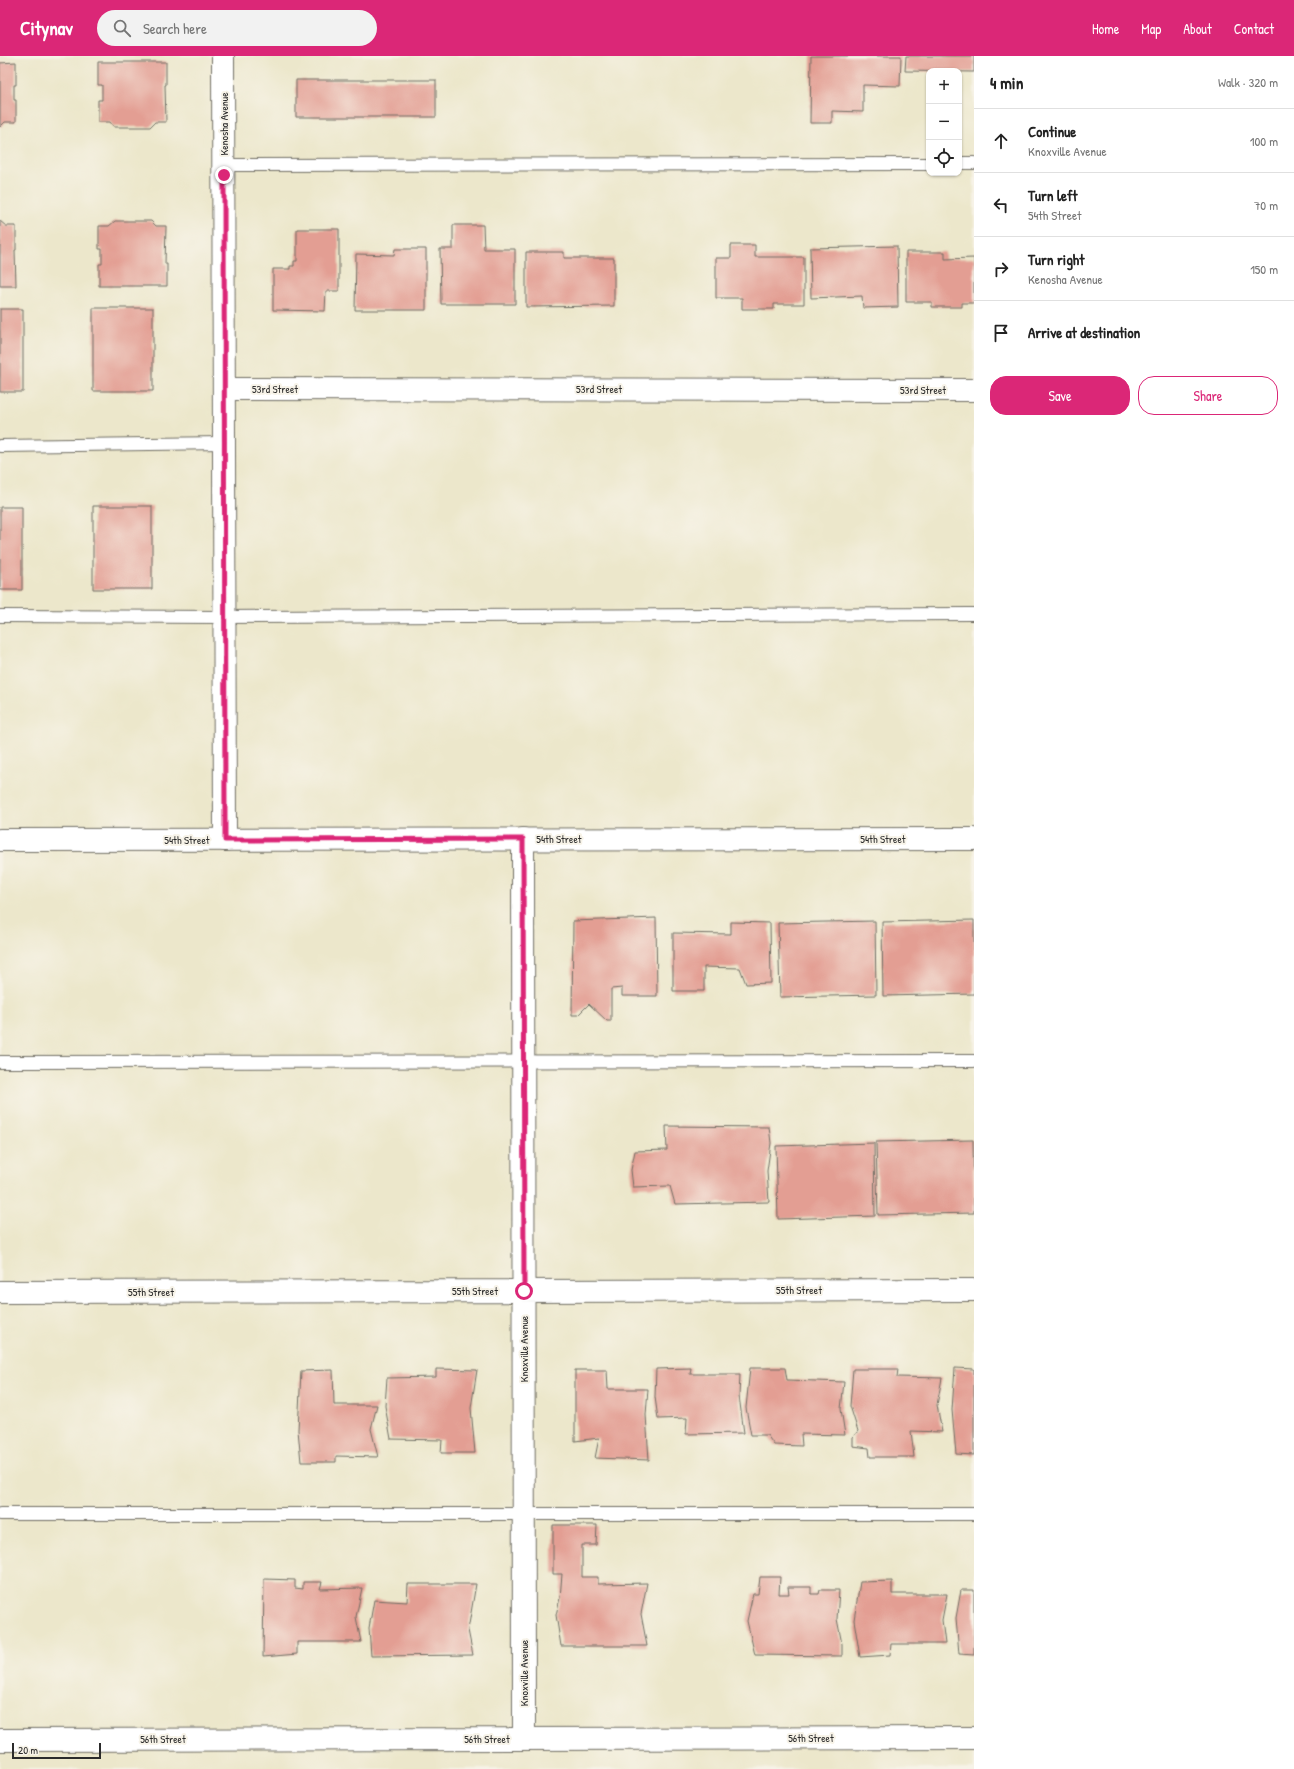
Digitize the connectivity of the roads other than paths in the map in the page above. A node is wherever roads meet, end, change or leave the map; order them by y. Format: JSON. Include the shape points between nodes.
{"nodes":[{"id":1,"x":224,"y":56,"type":"edge"},
{"id":2,"x":974,"y":163,"type":"edge"},
{"id":3,"x":926,"y":164,"type":"edge"},
{"id":4,"x":962,"y":164,"type":"edge"},
{"id":5,"x":224,"y":165,"type":"junction"},
{"id":6,"x":224,"y":389,"type":"junction"},
{"id":7,"x":974,"y":390,"type":"edge"},
{"id":8,"x":224,"y":443,"type":"junction"},
{"id":9,"x":0,"y":446,"type":"edge"},
{"id":10,"x":974,"y":614,"type":"edge"},
{"id":11,"x":0,"y":616,"type":"edge"},
{"id":12,"x":224,"y":617,"type":"junction"},
{"id":13,"x":523,"y":839,"type":"junction"},
{"id":14,"x":974,"y":839,"type":"edge"},
{"id":15,"x":0,"y":840,"type":"edge"},
{"id":16,"x":225,"y":840,"type":"junction"},
{"id":17,"x":974,"y":1061,"type":"edge"},
{"id":18,"x":0,"y":1062,"type":"edge"},
{"id":19,"x":523,"y":1062,"type":"junction"},
{"id":20,"x":974,"y":1290,"type":"edge"},
{"id":21,"x":524,"y":1291,"type":"junction"},
{"id":22,"x":0,"y":1292,"type":"edge"},
{"id":23,"x":0,"y":1514,"type":"edge"},
{"id":24,"x":524,"y":1514,"type":"junction"},
{"id":25,"x":974,"y":1514,"type":"edge"},
{"id":26,"x":524,"y":1738,"type":"junction"},
{"id":27,"x":974,"y":1738,"type":"edge"},
{"id":28,"x":0,"y":1740,"type":"edge"}],
"edges":[{"from":1,"to":5,"type":"street","name":"Kenosha Avenue"},
{"from":2,"to":4,"type":"lane"},
{"from":3,"to":5,"type":"lane"},
{"from":5,"to":6,"type":"street","name":"Kenosha Avenue"},
{"from":6,"to":7,"type":"street","name":"53rd Street"},
{"from":6,"to":8,"type":"street","name":"Kenosha Avenue"},
{"from":8,"to":9,"type":"lane"},
{"from":8,"to":12,"type":"street","name":"Kenosha Avenue"},
{"from":10,"to":12,"type":"lane"},
{"from":11,"to":12,"type":"lane"},
{"from":12,"to":16,"type":"street","name":"Kenosha Avenue"},
{"from":13,"to":14,"type":"street","name":"54th Street"},
{"from":13,"to":16,"type":"street","name":"54th Street"},
{"from":13,"to":19,"type":"street","name":"Knoxville Avenue"},
{"from":15,"to":16,"type":"street","name":"54th Street"},
{"from":17,"to":19,"type":"lane"},
{"from":18,"to":19,"type":"lane"},
{"from":19,"to":21,"type":"street","name":"Knoxville Avenue"},
{"from":20,"to":21,"type":"street","name":"55th Street"},
{"from":21,"to":22,"type":"street","name":"55th Street"},
{"from":21,"to":24,"type":"street","name":"Knoxville Avenue"},
{"from":23,"to":24,"type":"lane"},
{"from":24,"to":25,"type":"lane"},
{"from":24,"to":26,"type":"street","name":"Knoxville Avenue"},
{"from":26,"to":27,"type":"street","name":"56th Street"},
{"from":26,"to":28,"type":"street","name":"56th Street"}]}
